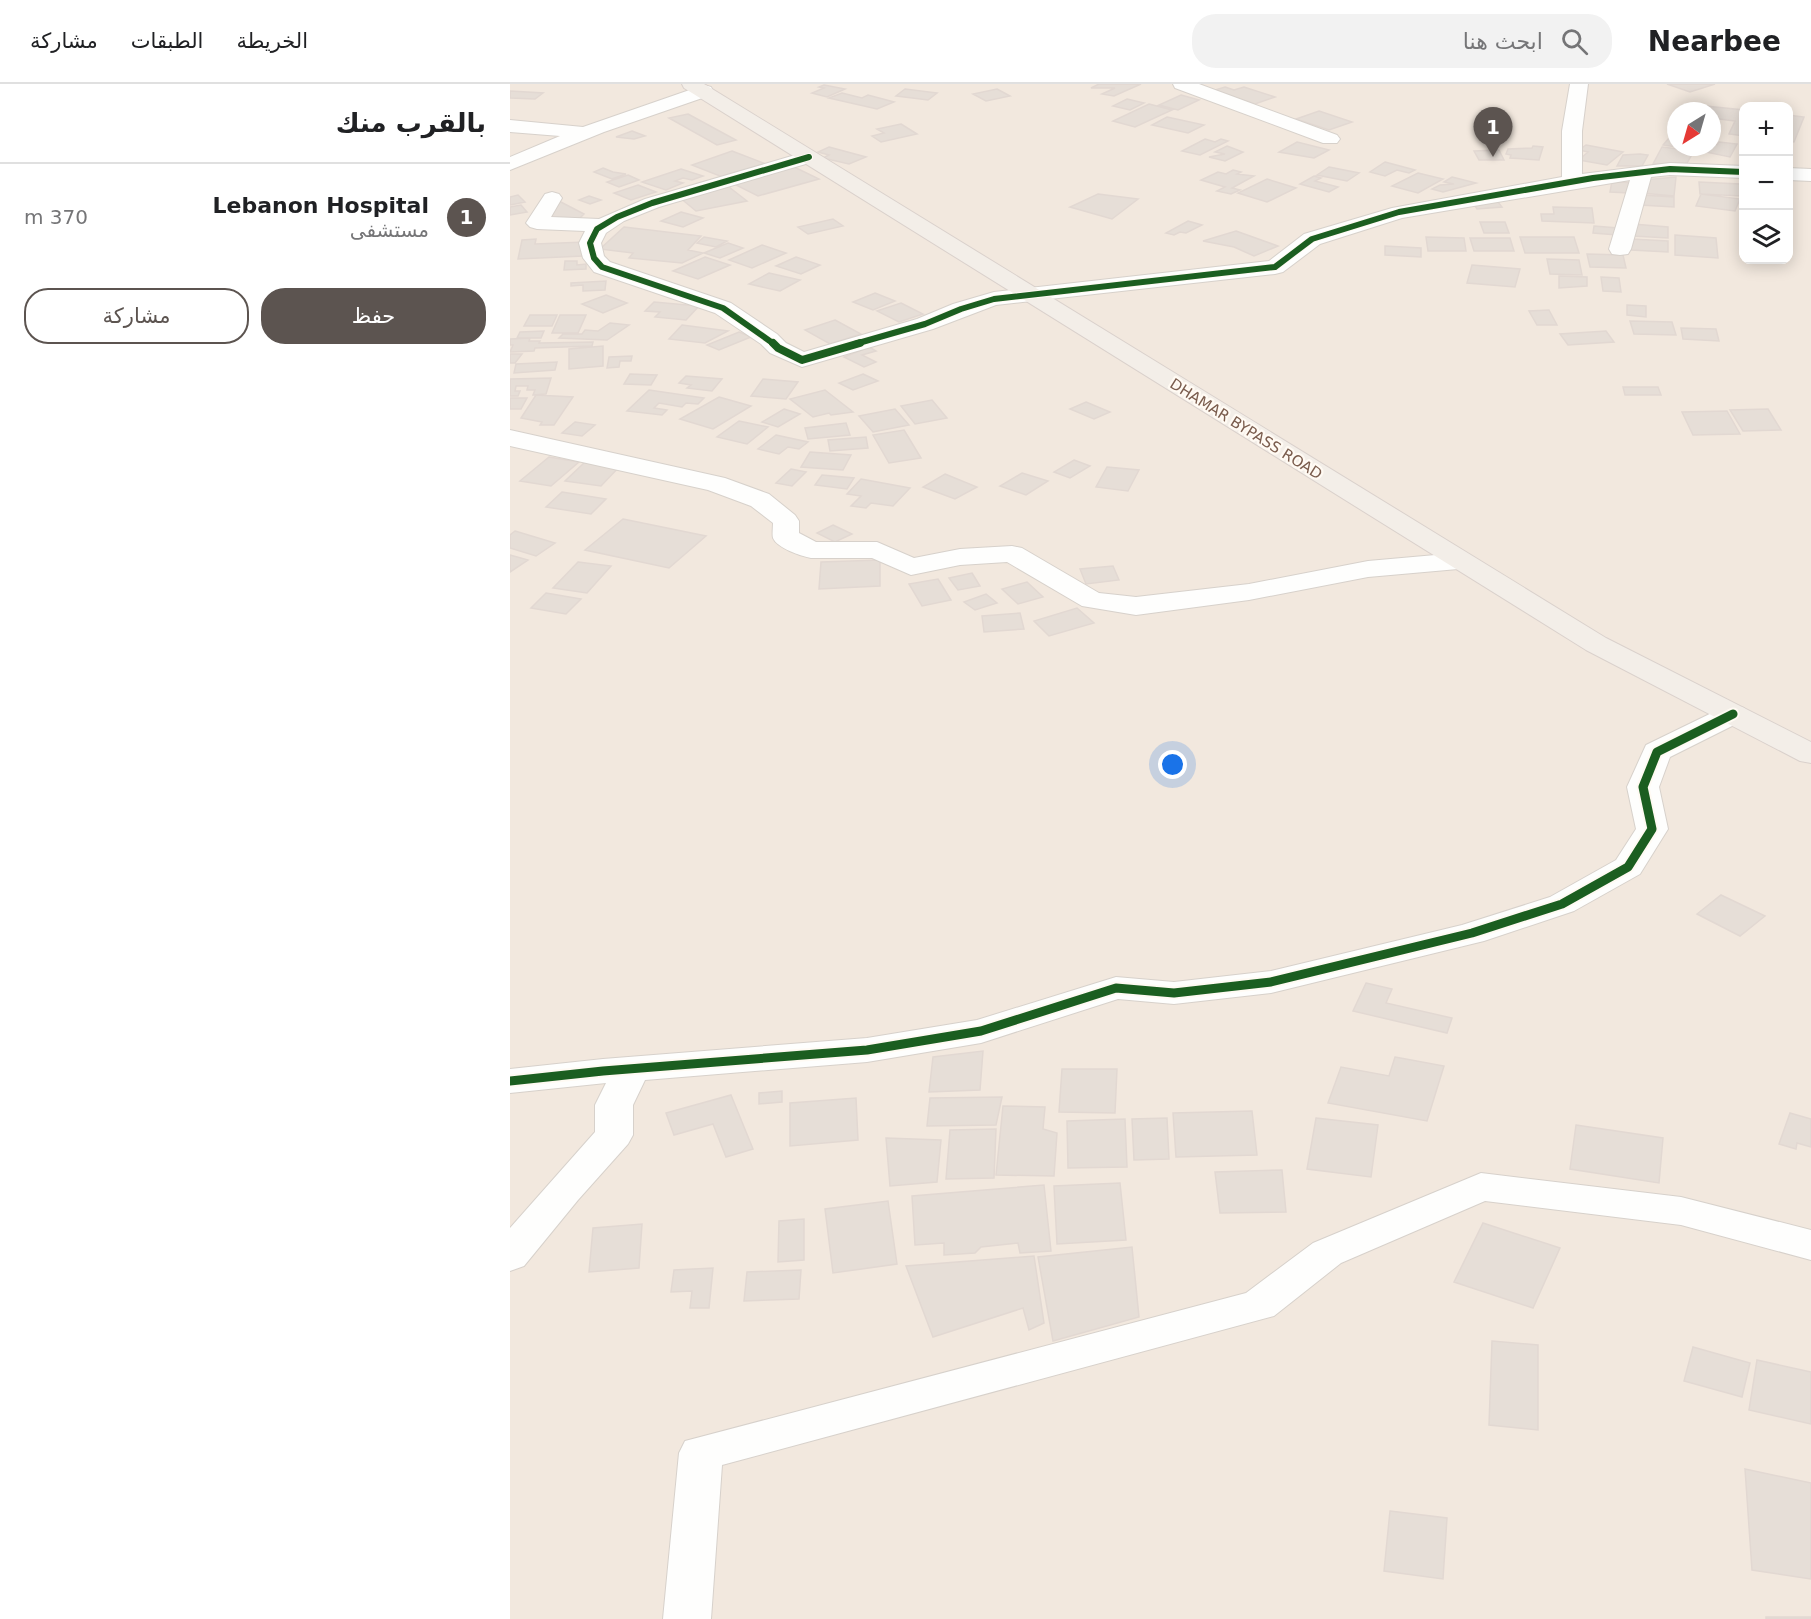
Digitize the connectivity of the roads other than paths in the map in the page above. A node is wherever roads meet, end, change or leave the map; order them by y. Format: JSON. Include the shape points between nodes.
{"nodes":[{"id":1,"x":1182,"y":84,"type":"edge"},
{"id":2,"x":1579,"y":84,"type":"edge"},
{"id":3,"x":697,"y":88,"type":"edge"},
{"id":4,"x":510,"y":126,"type":"edge"},
{"id":5,"x":586,"y":133,"type":"junction"},
{"id":6,"x":1330,"y":139,"type":"dead end"},
{"id":7,"x":809,"y":157,"type":"junction"},
{"id":8,"x":510,"y":165,"type":"edge"},
{"id":9,"x":1642,"y":172,"type":"junction"},
{"id":10,"x":1739,"y":172,"type":"edge"},
{"id":11,"x":1793,"y":174,"type":"edge"},
{"id":12,"x":1811,"y":175,"type":"edge"},
{"id":13,"x":1572,"y":181,"type":"junction"},
{"id":14,"x":552,"y":198,"type":"dead end"},
{"id":15,"x":603,"y":225,"type":"junction"},
{"id":16,"x":1620,"y":249,"type":"dead end"},
{"id":17,"x":1032,"y":296,"type":"junction"},
{"id":18,"x":510,"y":438,"type":"edge"},
{"id":19,"x":1458,"y":561,"type":"junction"},
{"id":20,"x":1733,"y":714,"type":"junction"},
{"id":21,"x":1811,"y":754,"type":"edge"},
{"id":22,"x":631,"y":1070,"type":"junction"},
{"id":23,"x":510,"y":1081,"type":"edge"},
{"id":24,"x":1811,"y":1245,"type":"edge"},
{"id":25,"x":510,"y":1256,"type":"edge"},
{"id":26,"x":687,"y":1619,"type":"edge"}],
"edges":[{"from":1,"to":6,"type":"street"},
{"from":2,"to":13,"type":"street","via":[[1572,131]]},
{"from":3,"to":5,"type":"street"},
{"from":3,"to":7,"type":"main road","name":"DHAMAR BYPASS ROAD"},
{"from":4,"to":5,"type":"street"},
{"from":5,"to":8,"type":"street"},
{"from":7,"to":15,"type":"street","via":[[652,203]]},
{"from":7,"to":17,"type":"main road","name":"DHAMAR BYPASS ROAD"},
{"from":9,"to":10,"type":"street"},
{"from":9,"to":13,"type":"street"},
{"from":9,"to":16,"type":"street"},
{"from":11,"to":12,"type":"street"},
{"from":13,"to":17,"type":"street","via":[[1399,212],[1312,239],[1275,267]]},
{"from":14,"to":15,"type":"street","via":[[537,223]]},
{"from":15,"to":17,"type":"street","via":[[590,243],[594,258],[602,267],[723,308],[778,348],[802,360],[994,299]]},
{"from":17,"to":19,"type":"main road","name":"DHAMAR BYPASS ROAD"},
{"from":18,"to":19,"type":"street","via":[[716,484],[760,500],[786,521],[786,537],[811,550],[877,550],[911,567],[960,557],[1012,554],[1092,600],[1136,606],[1249,592],[1368,569]]},
{"from":19,"to":20,"type":"main road","name":"DHAMAR BYPASS ROAD","via":[[1596,644]]},
{"from":20,"to":21,"type":"main road","name":"DHAMAR BYPASS ROAD"},
{"from":20,"to":22,"type":"street","via":[[1657,752],[1643,786],[1652,829],[1628,867],[1562,904],[1483,930],[1271,982],[1174,993],[1116,988],[981,1031],[867,1050]]},
{"from":22,"to":23,"type":"street"},
{"from":22,"to":25,"type":"street","via":[[614,1105],[614,1135]]},
{"from":24,"to":26,"type":"street","via":[[1681,1211],[1481,1187],[1328,1253],[1259,1305],[701,1453]]}]}
